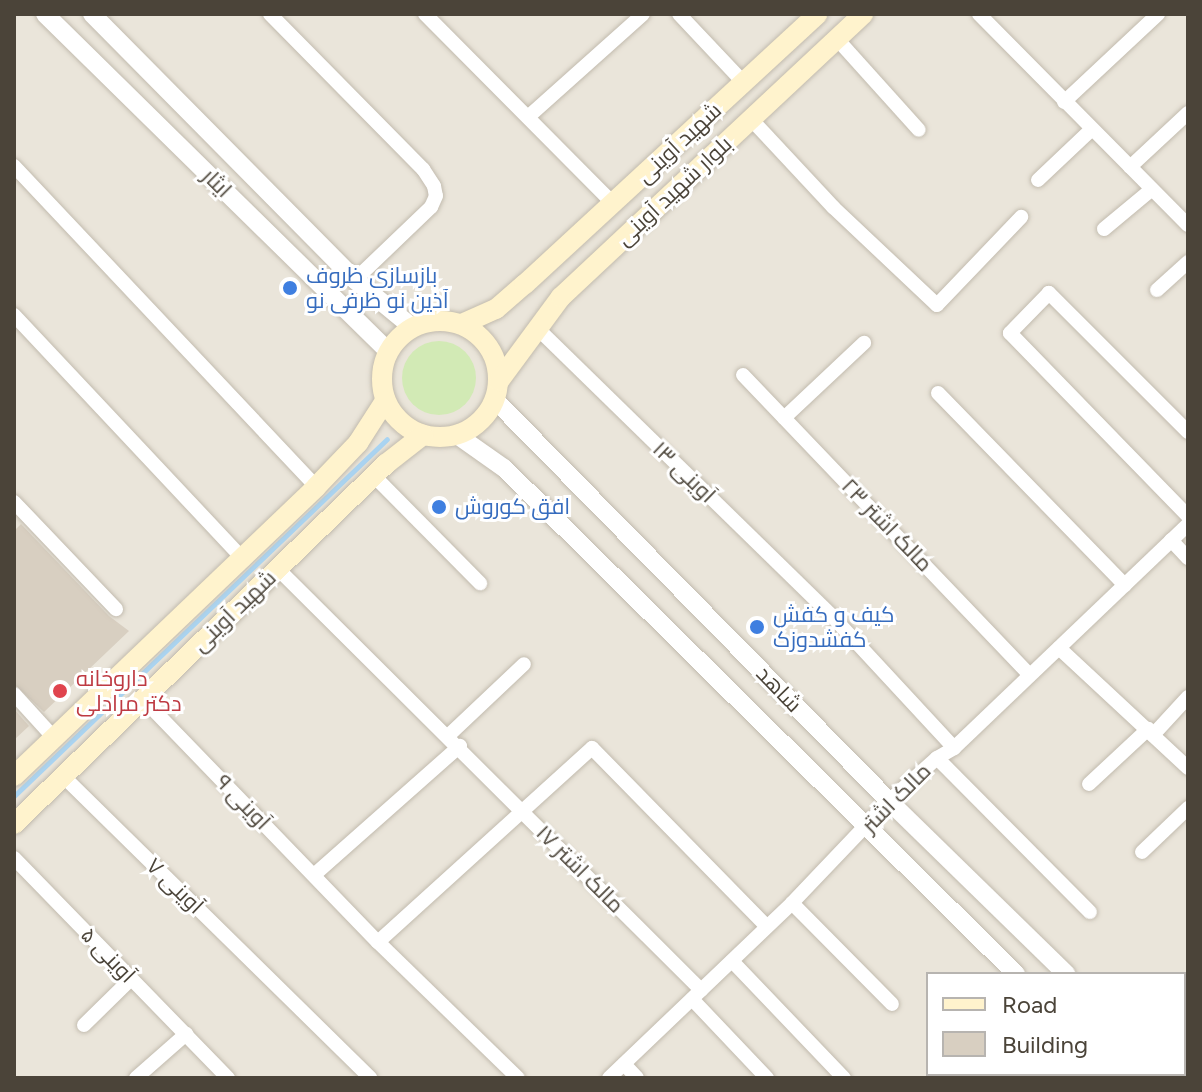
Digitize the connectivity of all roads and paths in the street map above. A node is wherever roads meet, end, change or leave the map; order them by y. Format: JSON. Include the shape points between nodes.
{"nodes":[{"id":1,"x":45,"y":14,"type":"edge"},
{"id":2,"x":92,"y":14,"type":"edge"},
{"id":3,"x":270,"y":14,"type":"edge"},
{"id":4,"x":426,"y":14,"type":"edge"},
{"id":5,"x":643,"y":14,"type":"edge"},
{"id":6,"x":818,"y":14,"type":"edge"},
{"id":7,"x":863,"y":14,"type":"edge"},
{"id":8,"x":979,"y":14,"type":"edge"},
{"id":9,"x":1158,"y":14,"type":"edge"},
{"id":10,"x":681,"y":15,"type":"edge"},
{"id":11,"x":837,"y":39,"type":"junction"},
{"id":12,"x":744,"y":83,"type":"junction"},
{"id":13,"x":1064,"y":102,"type":"junction"},
{"id":14,"x":1188,"y":113,"type":"edge"},
{"id":15,"x":528,"y":117,"type":"junction"},
{"id":16,"x":751,"y":119,"type":"junction"},
{"id":17,"x":1092,"y":129,"type":"junction"},
{"id":18,"x":919,"y":130,"type":"dead end"},
{"id":19,"x":14,"y":166,"type":"edge"},
{"id":20,"x":1130,"y":167,"type":"junction"},
{"id":21,"x":1038,"y":180,"type":"dead end"},
{"id":22,"x":1152,"y":189,"type":"junction"},
{"id":23,"x":613,"y":203,"type":"junction"},
{"id":24,"x":1021,"y":217,"type":"dead end"},
{"id":25,"x":1188,"y":225,"type":"edge"},
{"id":26,"x":1104,"y":229,"type":"dead end"},
{"id":27,"x":1188,"y":262,"type":"edge"},
{"id":28,"x":355,"y":280,"type":"junction"},
{"id":29,"x":1157,"y":290,"type":"dead end"},
{"id":30,"x":14,"y":315,"type":"edge"},
{"id":31,"x":462,"y":324,"type":"junction"},
{"id":32,"x":412,"y":327,"type":"junction"},
{"id":33,"x":537,"y":328,"type":"junction"},
{"id":34,"x":864,"y":343,"type":"dead end"},
{"id":35,"x":388,"y":351,"type":"junction"},
{"id":36,"x":743,"y":375,"type":"dead end"},
{"id":37,"x":497,"y":390,"type":"junction"},
{"id":38,"x":938,"y":393,"type":"dead end"},
{"id":39,"x":385,"y":401,"type":"junction"},
{"id":40,"x":784,"y":418,"type":"junction"},
{"id":41,"x":1188,"y":432,"type":"edge"},
{"id":42,"x":423,"y":435,"type":"junction"},
{"id":43,"x":457,"y":435,"type":"junction"},
{"id":44,"x":374,"y":476,"type":"junction"},
{"id":45,"x":316,"y":487,"type":"junction"},
{"id":46,"x":17,"y":511,"type":"edge"},
{"id":47,"x":1188,"y":516,"type":"edge"},
{"id":48,"x":1188,"y":524,"type":"edge"},
{"id":49,"x":1171,"y":540,"type":"junction"},
{"id":50,"x":1188,"y":558,"type":"edge"},
{"id":51,"x":244,"y":560,"type":"junction"},
{"id":52,"x":278,"y":569,"type":"junction"},
{"id":53,"x":480,"y":583,"type":"dead end"},
{"id":54,"x":1125,"y":585,"type":"junction"},
{"id":55,"x":116,"y":609,"type":"dead end"},
{"id":56,"x":1059,"y":648,"type":"junction"},
{"id":57,"x":524,"y":664,"type":"dead end"},
{"id":58,"x":1030,"y":675,"type":"junction"},
{"id":59,"x":14,"y":694,"type":"edge"},
{"id":60,"x":1188,"y":697,"type":"edge"},
{"id":61,"x":143,"y":699,"type":"junction"},
{"id":62,"x":1151,"y":732,"type":"junction"},
{"id":63,"x":449,"y":735,"type":"junction"},
{"id":64,"x":54,"y":738,"type":"junction"},
{"id":65,"x":460,"y":746,"type":"junction"},
{"id":66,"x":954,"y":748,"type":"junction"},
{"id":67,"x":937,"y":758,"type":"junction"},
{"id":68,"x":1188,"y":768,"type":"edge"},
{"id":69,"x":14,"y":776,"type":"edge"},
{"id":70,"x":63,"y":776,"type":"junction"},
{"id":71,"x":1089,"y":784,"type":"dead end"},
{"id":72,"x":889,"y":801,"type":"junction"},
{"id":73,"x":1188,"y":808,"type":"edge"},
{"id":74,"x":522,"y":812,"type":"junction"},
{"id":75,"x":14,"y":824,"type":"edge"},
{"id":76,"x":866,"y":829,"type":"junction"},
{"id":77,"x":1142,"y":852,"type":"dead end"},
{"id":78,"x":14,"y":858,"type":"edge"},
{"id":79,"x":314,"y":875,"type":"junction"},
{"id":80,"x":792,"y":903,"type":"junction"},
{"id":81,"x":1090,"y":912,"type":"dead end"},
{"id":82,"x":767,"y":927,"type":"junction"},
{"id":83,"x":378,"y":942,"type":"junction"},
{"id":84,"x":732,"y":961,"type":"junction"},
{"id":85,"x":1014,"y":972,"type":"edge"},
{"id":86,"x":1064,"y":972,"type":"edge"},
{"id":87,"x":131,"y":979,"type":"junction"},
{"id":88,"x":697,"y":995,"type":"junction"},
{"id":89,"x":892,"y":1004,"type":"dead end"},
{"id":90,"x":84,"y":1025,"type":"dead end"},
{"id":91,"x":186,"y":1034,"type":"junction"},
{"id":92,"x":624,"y":1064,"type":"junction"},
{"id":93,"x":136,"y":1078,"type":"edge"},
{"id":94,"x":228,"y":1078,"type":"edge"},
{"id":95,"x":370,"y":1078,"type":"edge"},
{"id":96,"x":518,"y":1078,"type":"edge"},
{"id":97,"x":609,"y":1078,"type":"edge"},
{"id":98,"x":637,"y":1078,"type":"edge"},
{"id":99,"x":767,"y":1078,"type":"edge"},
{"id":100,"x":844,"y":1078,"type":"edge"}],
"edges":[{"from":1,"to":35,"type":"street","name":"ایثار"},
{"from":2,"to":28,"type":"street","name":"ایثار"},
{"from":3,"to":28,"type":"street","via":[[423,169],[436,196],[431,207]]},
{"from":4,"to":15,"type":"street"},
{"from":5,"to":15,"type":"street"},
{"from":6,"to":12,"type":"main road","name":"شهید آوینی"},
{"from":7,"to":11,"type":"main road","name":"بلوار شهید آوینی"},
{"from":8,"to":13,"type":"street"},
{"from":9,"to":13,"type":"street"},
{"from":10,"to":12,"type":"street"},
{"from":11,"to":16,"type":"main road","name":"بلوار شهید آوینی"},
{"from":11,"to":18,"type":"street"},
{"from":12,"to":23,"type":"main road","name":"شهید آوینی"},
{"from":13,"to":17,"type":"street"},
{"from":14,"to":20,"type":"street"},
{"from":15,"to":23,"type":"street"},
{"from":16,"to":24,"type":"street","via":[[833,207],[937,305]]},
{"from":16,"to":33,"type":"main road","name":"بلوار شهید آوینی","via":[[561,297]]},
{"from":17,"to":20,"type":"street"},
{"from":17,"to":21,"type":"street"},
{"from":19,"to":45,"type":"street"},
{"from":20,"to":22,"type":"street"},
{"from":22,"to":25,"type":"street"},
{"from":22,"to":26,"type":"street"},
{"from":23,"to":31,"type":"main road","name":"شهید آوینی","via":[[496,309]]},
{"from":27,"to":29,"type":"street"},
{"from":28,"to":32,"type":"street","name":"ایثار"},
{"from":30,"to":51,"type":"street"},
{"from":31,"to":32,"type":"main road","via":[[445,320]]},
{"from":31,"to":37,"type":"main road","via":[[489,347]]},
{"from":32,"to":35,"type":"main road"},
{"from":33,"to":37,"type":"main road","name":"بلوار شهید آوینی"},
{"from":33,"to":66,"type":"street","name":"آوینی ۱۳","via":[[831,615]]},
{"from":34,"to":40,"type":"street"},
{"from":35,"to":39,"type":"main road","via":[[382,367]]},
{"from":36,"to":40,"type":"street","name":"مالک اشتر ۲۳"},
{"from":37,"to":43,"type":"main road","via":[[480,422]]},
{"from":37,"to":72,"type":"street","name":"شاهد"},
{"from":38,"to":54,"type":"street"},
{"from":39,"to":42,"type":"main road","via":[[394,416]]},
{"from":39,"to":45,"type":"main road","name":"شهید آوینی","via":[[358,443]]},
{"from":40,"to":58,"type":"street","name":"مالک اشتر ۲۳"},
{"from":41,"to":47,"type":"street","via":[[1049,293],[1010,333]]},
{"from":42,"to":43,"type":"main road"},
{"from":42,"to":44,"type":"main road","name":"شهید آوینی"},
{"from":43,"to":76,"type":"street","name":"شاهد","via":[[504,468]]},
{"from":44,"to":52,"type":"main road","name":"شهید آوینی"},
{"from":44,"to":53,"type":"street"},
{"from":45,"to":51,"type":"main road","name":"شهید آوینی"},
{"from":46,"to":55,"type":"street"},
{"from":48,"to":49,"type":"street","name":"مالک اشتر"},
{"from":49,"to":50,"type":"street"},
{"from":49,"to":54,"type":"street","name":"مالک اشتر"},
{"from":51,"to":64,"type":"main road","name":"شهید آوینی"},
{"from":52,"to":61,"type":"main road","name":"شهید آوینی"},
{"from":52,"to":63,"type":"street","name":"مالک اشتر ۱۷"},
{"from":54,"to":56,"type":"street","name":"مالک اشتر"},
{"from":56,"to":58,"type":"street","name":"مالک اشتر"},
{"from":56,"to":62,"type":"street"},
{"from":57,"to":63,"type":"street"},
{"from":58,"to":66,"type":"street","name":"مالک اشتر"},
{"from":59,"to":64,"type":"street"},
{"from":60,"to":62,"type":"street"},
{"from":61,"to":70,"type":"main road","name":"شهید آوینی"},
{"from":61,"to":79,"type":"street","name":"۹ آوینی"},
{"from":62,"to":68,"type":"street"},
{"from":62,"to":71,"type":"street"},
{"from":63,"to":65,"type":"street","name":"مالک اشتر ۱۷"},
{"from":64,"to":69,"type":"main road","name":"شهید آوینی"},
{"from":65,"to":74,"type":"street","name":"مالک اشتر ۱۷"},
{"from":65,"to":79,"type":"street"},
{"from":66,"to":67,"type":"street","name":"مالک اشتر"},
{"from":67,"to":72,"type":"street","name":"مالک اشتر"},
{"from":67,"to":81,"type":"street"},
{"from":70,"to":75,"type":"main road","name":"شهید آوینی"},
{"from":70,"to":95,"type":"street","name":"۷ آوینی"},
{"from":72,"to":76,"type":"street","name":"مالک اشتر"},
{"from":72,"to":86,"type":"street","name":"شاهد"},
{"from":73,"to":77,"type":"street"},
{"from":74,"to":82,"type":"street","via":[[592,748]]},
{"from":74,"to":83,"type":"street"},
{"from":74,"to":88,"type":"street","name":"مالک اشتر ۱۷"},
{"from":76,"to":80,"type":"street","name":"مالک اشتر"},
{"from":76,"to":85,"type":"street","name":"شاهد"},
{"from":78,"to":87,"type":"street","name":"۵ آوینی"},
{"from":79,"to":83,"type":"street","name":"۹ آوینی"},
{"from":80,"to":82,"type":"street","name":"مالک اشتر"},
{"from":80,"to":89,"type":"street"},
{"from":82,"to":84,"type":"street","name":"مالک اشتر"},
{"from":83,"to":96,"type":"street","name":"۹ آوینی"},
{"from":84,"to":88,"type":"street","name":"مالک اشتر"},
{"from":84,"to":100,"type":"street"},
{"from":87,"to":90,"type":"street"},
{"from":87,"to":91,"type":"street","name":"۵ آوینی"},
{"from":88,"to":92,"type":"street","name":"مالک اشتر"},
{"from":88,"to":99,"type":"street","name":"مالک اشتر ۱۷"},
{"from":91,"to":93,"type":"street"},
{"from":91,"to":94,"type":"street","name":"۵ آوینی"},
{"from":92,"to":97,"type":"street","name":"مالک اشتر"},
{"from":92,"to":98,"type":"street"}]}
